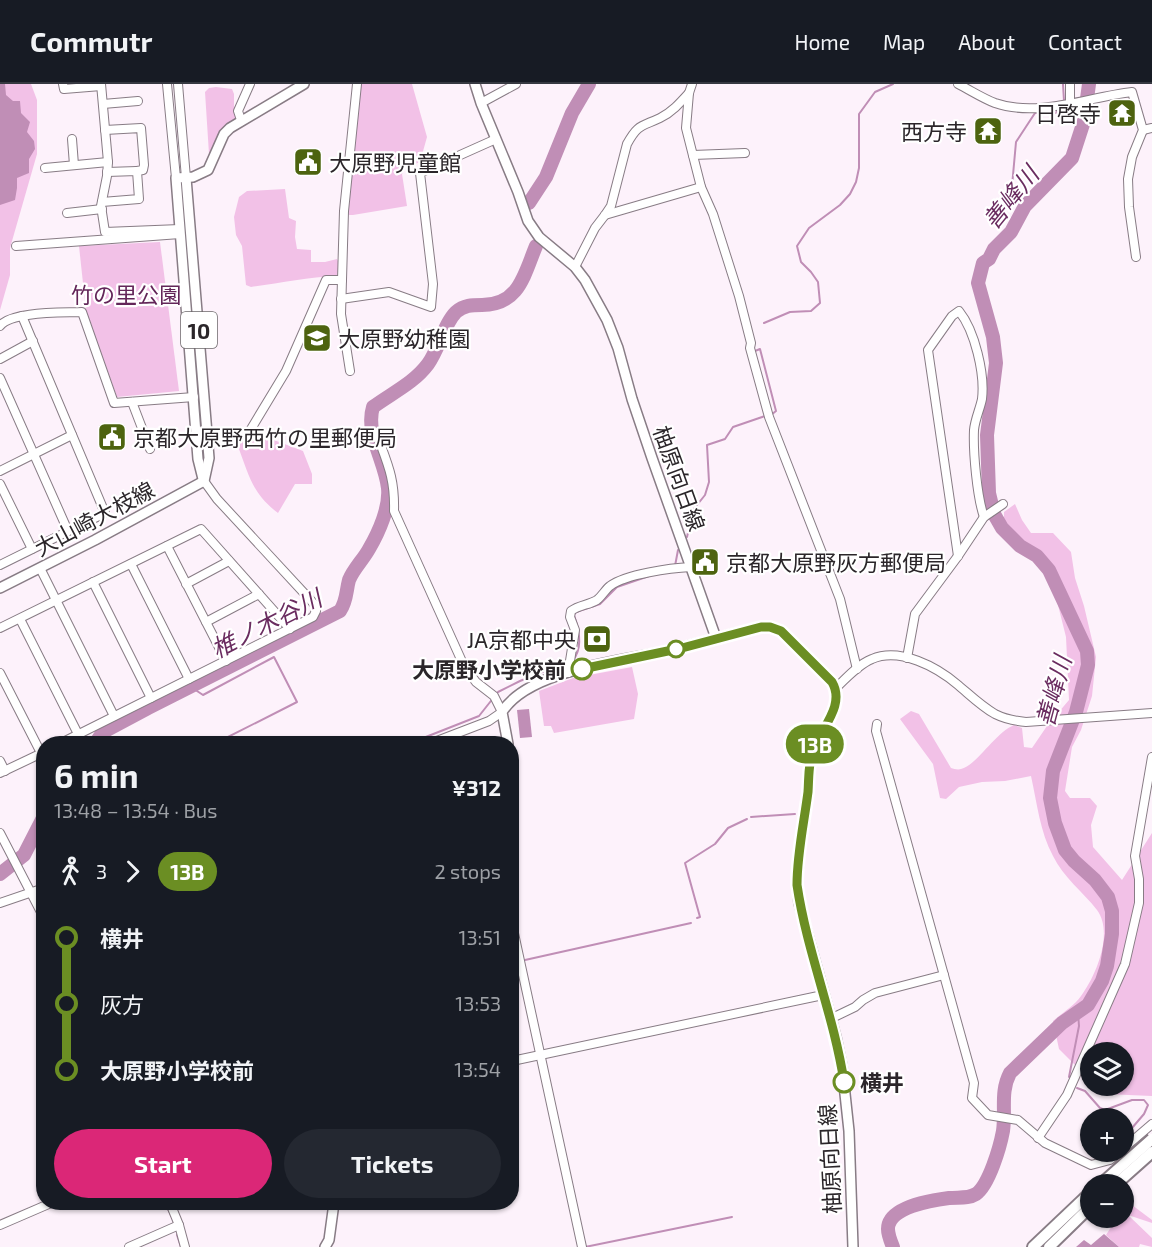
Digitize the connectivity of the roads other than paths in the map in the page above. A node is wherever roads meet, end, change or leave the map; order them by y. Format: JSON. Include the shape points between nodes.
{"nodes":[{"id":1,"x":63,"y":84,"type":"edge"},
{"id":2,"x":167,"y":84,"type":"edge"},
{"id":3,"x":178,"y":84,"type":"edge"},
{"id":4,"x":249,"y":84,"type":"edge"},
{"id":5,"x":304,"y":84,"type":"edge"},
{"id":6,"x":357,"y":84,"type":"edge"},
{"id":7,"x":475,"y":84,"type":"edge"},
{"id":8,"x":516,"y":84,"type":"edge"},
{"id":9,"x":692,"y":84,"type":"edge"},
{"id":10,"x":958,"y":84,"type":"edge"},
{"id":11,"x":1070,"y":84,"type":"edge"},
{"id":12,"x":101,"y":85,"type":"edge"},
{"id":13,"x":689,"y":93,"type":"junction"},
{"id":14,"x":138,"y":101,"type":"dead end"},
{"id":15,"x":1072,"y":102,"type":"junction"},
{"id":16,"x":481,"y":103,"type":"junction"},
{"id":17,"x":103,"y":104,"type":"junction"},
{"id":18,"x":241,"y":120,"type":"junction"},
{"id":19,"x":1152,"y":128,"type":"edge"},
{"id":20,"x":105,"y":130,"type":"junction"},
{"id":21,"x":1143,"y":130,"type":"junction"},
{"id":22,"x":72,"y":139,"type":"dead end"},
{"id":23,"x":496,"y":139,"type":"junction"},
{"id":24,"x":745,"y":153,"type":"dead end"},
{"id":25,"x":693,"y":155,"type":"junction"},
{"id":26,"x":108,"y":162,"type":"junction"},
{"id":27,"x":74,"y":165,"type":"junction"},
{"id":28,"x":45,"y":168,"type":"dead end"},
{"id":29,"x":137,"y":171,"type":"junction"},
{"id":30,"x":107,"y":172,"type":"junction"},
{"id":31,"x":181,"y":178,"type":"junction"},
{"id":32,"x":701,"y":187,"type":"junction"},
{"id":33,"x":102,"y":205,"type":"junction"},
{"id":34,"x":67,"y":213,"type":"dead end"},
{"id":35,"x":605,"y":215,"type":"junction"},
{"id":36,"x":180,"y":232,"type":"junction"},
{"id":37,"x":16,"y":246,"type":"dead end"},
{"id":38,"x":1136,"y":257,"type":"dead end"},
{"id":39,"x":575,"y":267,"type":"junction"},
{"id":40,"x":342,"y":280,"type":"junction"},
{"id":41,"x":341,"y":299,"type":"junction"},
{"id":42,"x":22,"y":316,"type":"junction"},
{"id":43,"x":0,"y":326,"type":"edge"},
{"id":44,"x":33,"y":341,"type":"junction"},
{"id":45,"x":0,"y":359,"type":"edge"},
{"id":46,"x":350,"y":371,"type":"dead end"},
{"id":47,"x":0,"y":378,"type":"edge"},
{"id":48,"x":194,"y":397,"type":"junction"},
{"id":49,"x":132,"y":402,"type":"junction"},
{"id":50,"x":251,"y":429,"type":"dead end"},
{"id":51,"x":376,"y":432,"type":"dead end"},
{"id":52,"x":72,"y":435,"type":"junction"},
{"id":53,"x":150,"y":449,"type":"dead end"},
{"id":54,"x":34,"y":454,"type":"junction"},
{"id":55,"x":0,"y":471,"type":"edge"},
{"id":56,"x":204,"y":481,"type":"junction"},
{"id":57,"x":0,"y":484,"type":"edge"},
{"id":58,"x":1003,"y":504,"type":"dead end"},
{"id":59,"x":986,"y":515,"type":"junction"},
{"id":60,"x":69,"y":531,"type":"junction"},
{"id":61,"x":166,"y":546,"type":"junction"},
{"id":62,"x":32,"y":549,"type":"junction"},
{"id":63,"x":958,"y":556,"type":"junction"},
{"id":64,"x":229,"y":561,"type":"junction"},
{"id":65,"x":131,"y":564,"type":"junction"},
{"id":66,"x":0,"y":565,"type":"edge"},
{"id":67,"x":691,"y":567,"type":"junction"},
{"id":68,"x":40,"y":568,"type":"junction"},
{"id":69,"x":93,"y":582,"type":"junction"},
{"id":70,"x":186,"y":584,"type":"junction"},
{"id":71,"x":0,"y":588,"type":"edge"},
{"id":72,"x":259,"y":594,"type":"junction"},
{"id":73,"x":57,"y":600,"type":"junction"},
{"id":74,"x":20,"y":619,"type":"junction"},
{"id":75,"x":206,"y":622,"type":"junction"},
{"id":76,"x":0,"y":628,"type":"edge"},
{"id":77,"x":290,"y":629,"type":"junction"},
{"id":78,"x":716,"y":638,"type":"junction"},
{"id":79,"x":907,"y":658,"type":"junction"},
{"id":80,"x":226,"y":661,"type":"junction"},
{"id":81,"x":857,"y":669,"type":"junction"},
{"id":82,"x":0,"y":673,"type":"edge"},
{"id":83,"x":568,"y":673,"type":"junction"},
{"id":84,"x":189,"y":679,"type":"junction"},
{"id":85,"x":836,"y":688,"type":"junction"},
{"id":86,"x":151,"y":698,"type":"junction"},
{"id":87,"x":502,"y":712,"type":"junction"},
{"id":88,"x":1152,"y":713,"type":"edge"},
{"id":89,"x":114,"y":716,"type":"junction"},
{"id":90,"x":877,"y":724,"type":"dead end"},
{"id":91,"x":78,"y":734,"type":"junction"},
{"id":92,"x":74,"y":736,"type":"edge"},
{"id":93,"x":450,"y":736,"type":"edge"},
{"id":94,"x":506,"y":736,"type":"edge"},
{"id":95,"x":36,"y":741,"type":"edge"},
{"id":96,"x":36,"y":755,"type":"edge"},
{"id":97,"x":1152,"y":757,"type":"edge"},
{"id":98,"x":0,"y":761,"type":"edge"},
{"id":99,"x":2,"y":772,"type":"edge"},
{"id":100,"x":0,"y":833,"type":"edge"},
{"id":101,"x":36,"y":890,"type":"edge"},
{"id":102,"x":30,"y":892,"type":"junction"},
{"id":103,"x":0,"y":903,"type":"edge"},
{"id":104,"x":36,"y":903,"type":"edge"},
{"id":105,"x":519,"y":958,"type":"edge"},
{"id":106,"x":944,"y":975,"type":"junction"},
{"id":107,"x":823,"y":995,"type":"junction"},
{"id":108,"x":830,"y":1019,"type":"junction"},
{"id":109,"x":539,"y":1055,"type":"junction"},
{"id":110,"x":519,"y":1059,"type":"edge"},
{"id":111,"x":1152,"y":1124,"type":"edge"},
{"id":112,"x":1147,"y":1136,"type":"edge"},
{"id":113,"x":1038,"y":1138,"type":"junction"},
{"id":114,"x":1152,"y":1152,"type":"edge"},
{"id":115,"x":1106,"y":1162,"type":"edge"},
{"id":116,"x":1102,"y":1164,"type":"junction"},
{"id":117,"x":1104,"y":1174,"type":"edge"},
{"id":118,"x":1111,"y":1174,"type":"edge"},
{"id":119,"x":1129,"y":1174,"type":"edge"},
{"id":120,"x":1080,"y":1207,"type":"edge"},
{"id":121,"x":36,"y":1209,"type":"edge"},
{"id":122,"x":173,"y":1210,"type":"edge"},
{"id":123,"x":333,"y":1210,"type":"edge"},
{"id":124,"x":1080,"y":1210,"type":"edge"},
{"id":125,"x":0,"y":1225,"type":"edge"},
{"id":126,"x":179,"y":1225,"type":"junction"},
{"id":127,"x":329,"y":1245,"type":"edge"},
{"id":128,"x":129,"y":1247,"type":"edge"},
{"id":129,"x":185,"y":1247,"type":"edge"},
{"id":130,"x":582,"y":1247,"type":"edge"},
{"id":131,"x":853,"y":1247,"type":"edge"},
{"id":132,"x":1033,"y":1247,"type":"edge"},
{"id":133,"x":1049,"y":1247,"type":"edge"}],
"edges":[{"from":1,"to":12,"type":"street","via":[[64,89]]},
{"from":2,"to":31,"type":"street"},
{"from":3,"to":31,"type":"street"},
{"from":4,"to":18,"type":"street","via":[[238,111]]},
{"from":5,"to":18,"type":"main road"},
{"from":6,"to":40,"type":"street","via":[[344,211]]},
{"from":7,"to":16,"type":"main road","name":"柚原向日線"},
{"from":8,"to":16,"type":"street"},
{"from":9,"to":13,"type":"street"},
{"from":10,"to":15,"type":"street","via":[[994,103],[1019,108]]},
{"from":11,"to":15,"type":"street"},
{"from":12,"to":17,"type":"street"},
{"from":13,"to":25,"type":"street","via":[[686,128]]},
{"from":13,"to":35,"type":"street","via":[[675,108],[641,125],[632,136]]},
{"from":14,"to":17,"type":"street"},
{"from":15,"to":21,"type":"street","via":[[1132,92]]},
{"from":16,"to":23,"type":"main road","name":"柚原向日線"},
{"from":17,"to":20,"type":"street"},
{"from":18,"to":31,"type":"main road","via":[[224,134],[208,170],[199,176]]},
{"from":19,"to":21,"type":"street"},
{"from":20,"to":26,"type":"street"},
{"from":20,"to":29,"type":"street","via":[[141,128],[144,165],[143,170]]},
{"from":21,"to":38,"type":"street","via":[[1128,179]]},
{"from":22,"to":27,"type":"street"},
{"from":23,"to":39,"type":"main road","name":"柚原向日線","via":[[534,231]]},
{"from":23,"to":41,"type":"street","via":[[420,173],[433,284],[431,307],[389,292]]},
{"from":24,"to":25,"type":"street"},
{"from":25,"to":32,"type":"street"},
{"from":26,"to":27,"type":"street"},
{"from":26,"to":30,"type":"street"},
{"from":27,"to":28,"type":"street"},
{"from":29,"to":30,"type":"street"},
{"from":29,"to":33,"type":"street","via":[[139,199]]},
{"from":30,"to":33,"type":"street"},
{"from":31,"to":36,"type":"main road","number":"10"},
{"from":31,"to":56,"type":"main road","number":"10","via":[[209,458]]},
{"from":32,"to":35,"type":"street"},
{"from":32,"to":81,"type":"street","via":[[739,296],[769,415],[840,599]]},
{"from":33,"to":34,"type":"street"},
{"from":33,"to":36,"type":"street","via":[[105,232]]},
{"from":35,"to":39,"type":"street"},
{"from":36,"to":37,"type":"street"},
{"from":36,"to":48,"type":"main road","number":"10"},
{"from":39,"to":67,"type":"main road","name":"柚原向日線","via":[[594,293],[618,348],[635,409]]},
{"from":40,"to":41,"type":"street"},
{"from":40,"to":50,"type":"street","via":[[326,280],[286,371]]},
{"from":41,"to":46,"type":"street"},
{"from":42,"to":43,"type":"street","via":[[4,320]]},
{"from":42,"to":44,"type":"street"},
{"from":42,"to":49,"type":"street","via":[[82,312],[114,403]]},
{"from":44,"to":45,"type":"street"},
{"from":44,"to":52,"type":"street"},
{"from":47,"to":54,"type":"street"},
{"from":48,"to":49,"type":"street"},
{"from":48,"to":56,"type":"main road","number":"10","via":[[198,459]]},
{"from":49,"to":53,"type":"street"},
{"from":51,"to":87,"type":"street","via":[[391,469],[394,511],[464,666],[494,696]]},
{"from":52,"to":54,"type":"street"},
{"from":52,"to":60,"type":"street","via":[[105,513]]},
{"from":54,"to":55,"type":"street"},
{"from":54,"to":60,"type":"street"},
{"from":56,"to":68,"type":"main road","name":"大山崎大枝線"},
{"from":56,"to":77,"type":"street","via":[[216,499],[316,606],[313,617]]},
{"from":57,"to":62,"type":"street"},
{"from":58,"to":59,"type":"street"},
{"from":59,"to":63,"type":"street"},
{"from":59,"to":63,"type":"street","via":[[979,502],[974,429],[982,399],[982,375],[968,327],[959,311],[928,350]]},
{"from":60,"to":62,"type":"street"},
{"from":61,"to":64,"type":"street","via":[[201,529]]},
{"from":61,"to":65,"type":"street"},
{"from":61,"to":70,"type":"street"},
{"from":62,"to":66,"type":"street"},
{"from":63,"to":79,"type":"street","via":[[915,614]]},
{"from":64,"to":70,"type":"street"},
{"from":64,"to":72,"type":"street"},
{"from":65,"to":69,"type":"street"},
{"from":65,"to":84,"type":"street"},
{"from":67,"to":78,"type":"main road","name":"柚原向日線"},
{"from":67,"to":83,"type":"street","via":[[667,568],[626,580],[571,611],[575,630]]},
{"from":68,"to":71,"type":"main road","name":"大山崎大枝線"},
{"from":68,"to":73,"type":"street"},
{"from":69,"to":73,"type":"street"},
{"from":69,"to":86,"type":"street"},
{"from":70,"to":75,"type":"street"},
{"from":72,"to":75,"type":"street"},
{"from":72,"to":77,"type":"street"},
{"from":73,"to":74,"type":"street"},
{"from":73,"to":89,"type":"street"},
{"from":74,"to":76,"type":"street"},
{"from":74,"to":91,"type":"street"},
{"from":75,"to":80,"type":"street"},
{"from":77,"to":80,"type":"street"},
{"from":78,"to":83,"type":"main road"},
{"from":78,"to":85,"type":"main road","via":[[761,627],[777,629]]},
{"from":79,"to":81,"type":"street","via":[[889,655],[872,659]]},
{"from":79,"to":88,"type":"street","via":[[940,672],[1001,717],[1026,722]]},
{"from":80,"to":84,"type":"street"},
{"from":81,"to":85,"type":"street"},
{"from":82,"to":95,"type":"street"},
{"from":83,"to":87,"type":"main road","via":[[519,693]]},
{"from":84,"to":86,"type":"street"},
{"from":85,"to":107,"type":"main road","name":"柚原向日線","via":[[833,712],[810,759],[797,870],[800,903]]},
{"from":86,"to":89,"type":"street"},
{"from":87,"to":93,"type":"street"},
{"from":87,"to":94,"type":"main road"},
{"from":89,"to":91,"type":"street"},
{"from":90,"to":106,"type":"street"},
{"from":91,"to":92,"type":"street"},
{"from":96,"to":99,"type":"street"},
{"from":97,"to":113,"type":"street","via":[[1135,856],[1139,903],[1125,964],[1067,1095]]},
{"from":98,"to":99,"type":"street"},
{"from":100,"to":102,"type":"street"},
{"from":101,"to":102,"type":"street"},
{"from":102,"to":103,"type":"street"},
{"from":102,"to":104,"type":"street"},
{"from":105,"to":109,"type":"street"},
{"from":106,"to":108,"type":"street","via":[[875,993]]},
{"from":106,"to":113,"type":"street","via":[[974,1083],[972,1098],[988,1116],[1018,1120]]},
{"from":107,"to":108,"type":"main road","name":"柚原向日線"},
{"from":107,"to":109,"type":"street"},
{"from":108,"to":131,"type":"main road","name":"柚原向日線","via":[[846,1098]]},
{"from":109,"to":110,"type":"street"},
{"from":109,"to":130,"type":"street"},
{"from":111,"to":112,"type":"street"},
{"from":112,"to":118,"type":"highway","bridge":true},
{"from":113,"to":116,"type":"street","via":[[1091,1165]]},
{"from":114,"to":119,"type":"highway","bridge":true},
{"from":115,"to":116,"type":"street"},
{"from":116,"to":117,"type":"street"},
{"from":120,"to":132,"type":"highway"},
{"from":121,"to":125,"type":"street"},
{"from":122,"to":126,"type":"street"},
{"from":123,"to":127,"type":"main road"},
{"from":124,"to":133,"type":"highway"},
{"from":126,"to":128,"type":"street"},
{"from":126,"to":129,"type":"street"}]}
